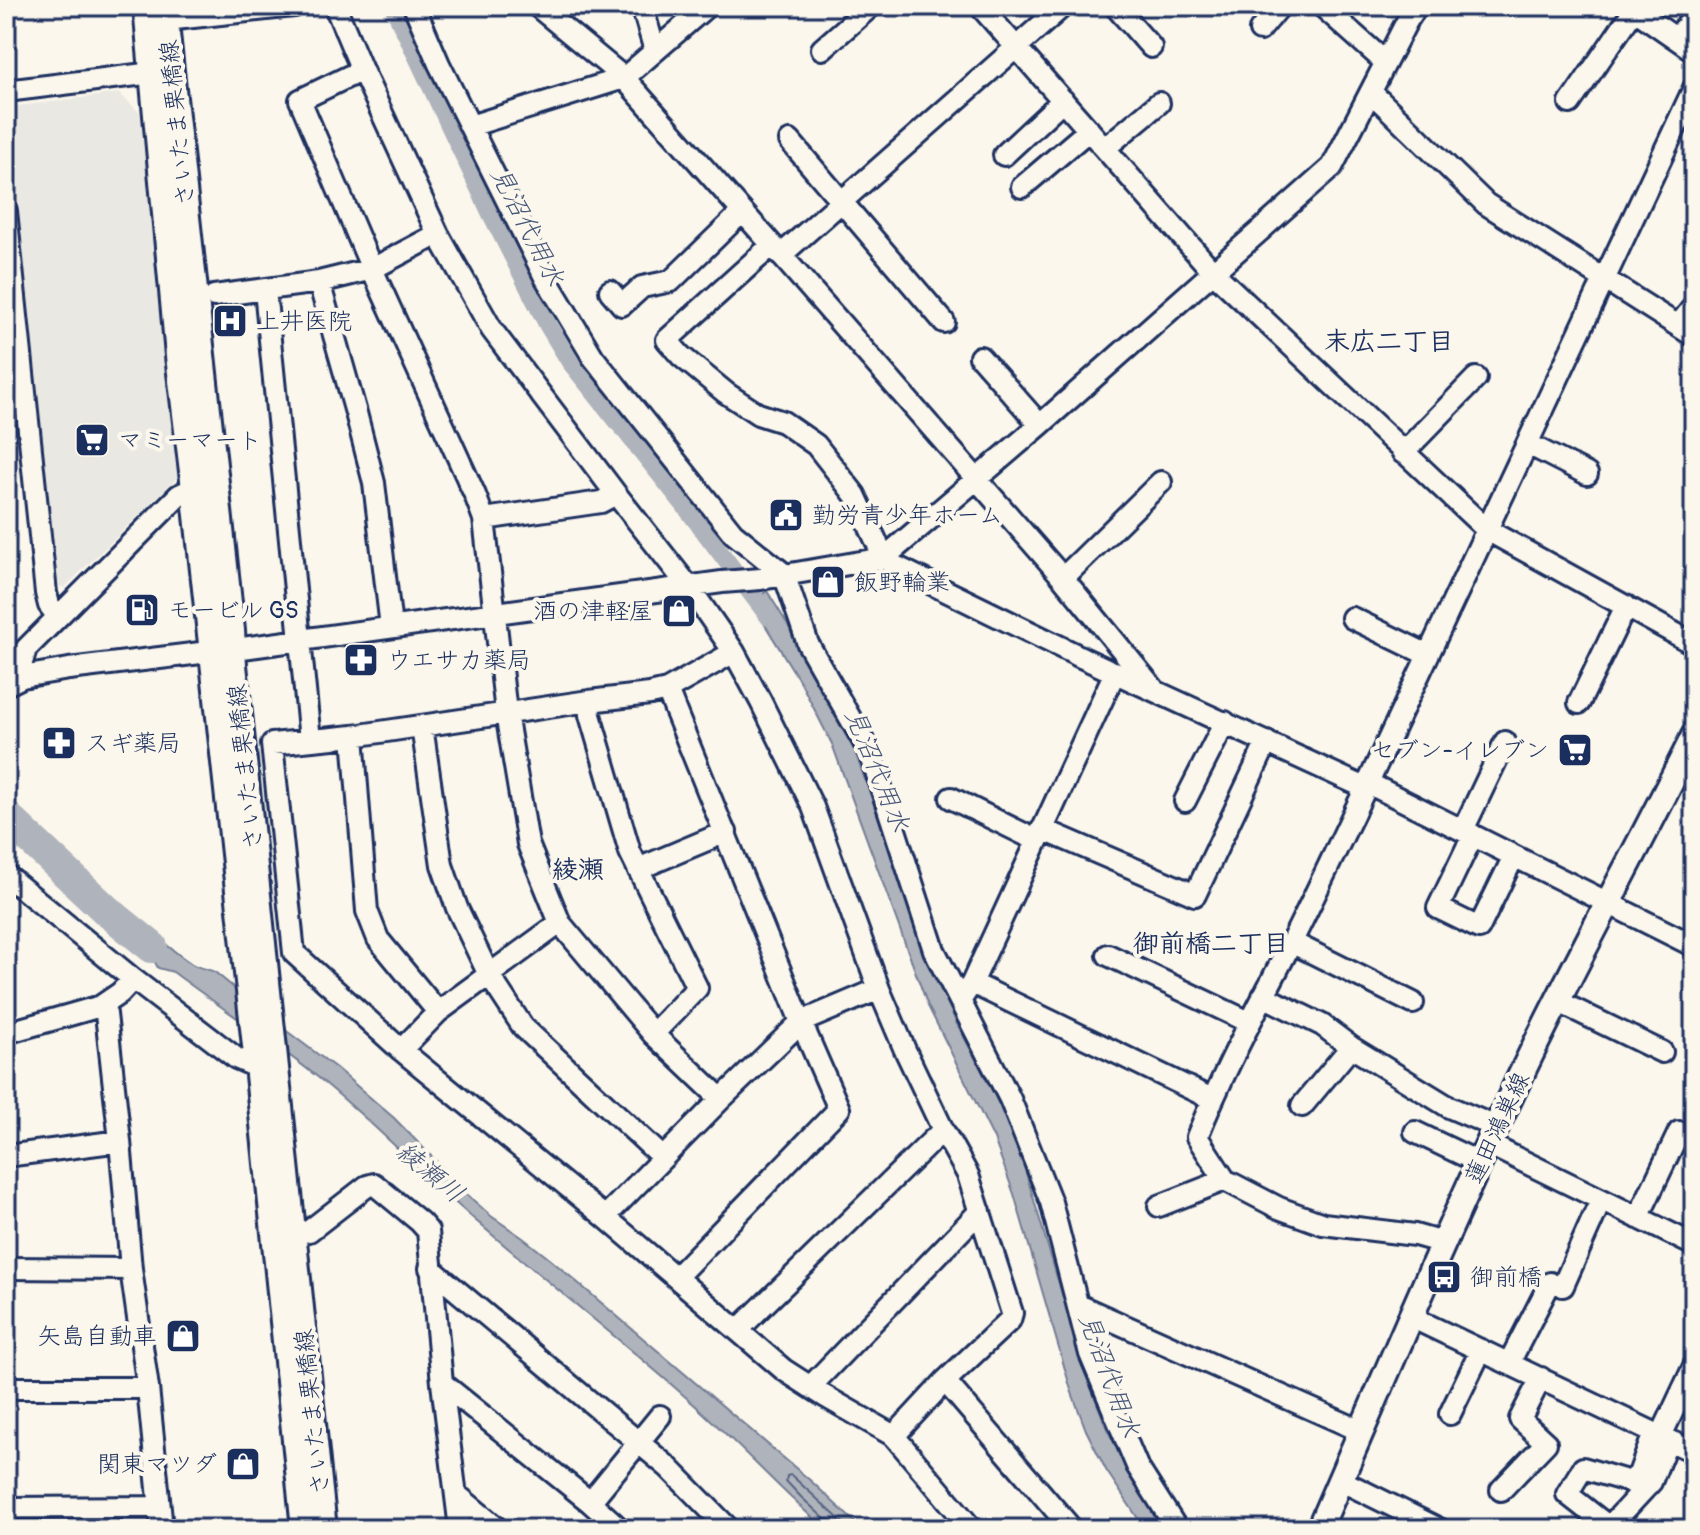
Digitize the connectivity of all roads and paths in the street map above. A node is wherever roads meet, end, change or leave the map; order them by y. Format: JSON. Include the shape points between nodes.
{"nodes":[{"id":1,"x":294,"y":6,"type":"edge"},
{"id":2,"x":335,"y":6,"type":"edge"},
{"id":3,"x":414,"y":6,"type":"edge"},
{"id":4,"x":537,"y":6,"type":"edge"},
{"id":5,"x":642,"y":6,"type":"edge"},
{"id":6,"x":707,"y":6,"type":"edge"},
{"id":7,"x":871,"y":6,"type":"edge"},
{"id":8,"x":980,"y":6,"type":"edge"},
{"id":9,"x":1063,"y":6,"type":"edge"},
{"id":10,"x":1115,"y":6,"type":"edge"},
{"id":11,"x":1280,"y":6,"type":"edge"},
{"id":12,"x":1322,"y":6,"type":"edge"},
{"id":13,"x":1417,"y":6,"type":"edge"},
{"id":14,"x":273,"y":7,"type":"edge"},
{"id":15,"x":1632,"y":8,"type":"edge"},
{"id":16,"x":159,"y":11,"type":"edge"},
{"id":17,"x":1694,"y":17,"type":"edge"},
{"id":18,"x":1260,"y":30,"type":"dead end"},
{"id":19,"x":1676,"y":38,"type":"junction"},
{"id":20,"x":1017,"y":47,"type":"junction"},
{"id":21,"x":1151,"y":47,"type":"dead end"},
{"id":22,"x":822,"y":49,"type":"dead end"},
{"id":23,"x":655,"y":51,"type":"junction"},
{"id":24,"x":1694,"y":51,"type":"edge"},
{"id":25,"x":1385,"y":62,"type":"junction"},
{"id":26,"x":362,"y":70,"type":"junction"},
{"id":27,"x":153,"y":73,"type":"junction"},
{"id":28,"x":624,"y":78,"type":"junction"},
{"id":29,"x":1694,"y":88,"type":"edge"},
{"id":30,"x":6,"y":91,"type":"edge"},
{"id":31,"x":1371,"y":92,"type":"junction"},
{"id":32,"x":1063,"y":100,"type":"junction"},
{"id":33,"x":1159,"y":103,"type":"dead end"},
{"id":34,"x":1570,"y":103,"type":"dead end"},
{"id":35,"x":470,"y":126,"type":"junction"},
{"id":36,"x":1089,"y":130,"type":"junction"},
{"id":37,"x":790,"y":141,"type":"dead end"},
{"id":38,"x":1105,"y":148,"type":"junction"},
{"id":39,"x":1004,"y":155,"type":"dead end"},
{"id":40,"x":1022,"y":187,"type":"dead end"},
{"id":41,"x":842,"y":202,"type":"junction"},
{"id":42,"x":6,"y":211,"type":"edge"},
{"id":43,"x":742,"y":212,"type":"junction"},
{"id":44,"x":438,"y":234,"type":"junction"},
{"id":45,"x":776,"y":250,"type":"junction"},
{"id":46,"x":372,"y":269,"type":"junction"},
{"id":47,"x":1214,"y":273,"type":"junction"},
{"id":48,"x":1604,"y":278,"type":"junction"},
{"id":49,"x":319,"y":282,"type":"junction"},
{"id":50,"x":265,"y":290,"type":"junction"},
{"id":51,"x":610,"y":291,"type":"dead end"},
{"id":52,"x":214,"y":296,"type":"dead end"},
{"id":53,"x":1694,"y":306,"type":"edge"},
{"id":54,"x":12,"y":321,"type":"edge"},
{"id":55,"x":944,"y":322,"type":"dead end"},
{"id":56,"x":1686,"y":331,"type":"edge"},
{"id":57,"x":980,"y":357,"type":"dead end"},
{"id":58,"x":1476,"y":378,"type":"dead end"},
{"id":59,"x":1040,"y":425,"type":"junction"},
{"id":60,"x":1528,"y":444,"type":"junction"},
{"id":61,"x":1403,"y":453,"type":"junction"},
{"id":62,"x":1587,"y":474,"type":"dead end"},
{"id":63,"x":977,"y":480,"type":"junction"},
{"id":64,"x":1161,"y":482,"type":"dead end"},
{"id":65,"x":194,"y":488,"type":"junction"},
{"id":66,"x":616,"y":494,"type":"junction"},
{"id":67,"x":484,"y":519,"type":"junction"},
{"id":68,"x":1487,"y":530,"type":"junction"},
{"id":69,"x":884,"y":558,"type":"junction"},
{"id":70,"x":784,"y":574,"type":"junction"},
{"id":71,"x":1063,"y":578,"type":"junction"},
{"id":72,"x":689,"y":587,"type":"junction"},
{"id":73,"x":1626,"y":606,"type":"junction"},
{"id":74,"x":495,"y":613,"type":"junction"},
{"id":75,"x":58,"y":617,"type":"junction"},
{"id":76,"x":1352,"y":618,"type":"dead end"},
{"id":77,"x":391,"y":627,"type":"junction"},
{"id":78,"x":300,"y":640,"type":"junction"},
{"id":79,"x":1694,"y":644,"type":"edge"},
{"id":80,"x":222,"y":650,"type":"junction"},
{"id":81,"x":734,"y":652,"type":"junction"},
{"id":82,"x":1428,"y":655,"type":"junction"},
{"id":83,"x":1115,"y":672,"type":"junction"},
{"id":84,"x":14,"y":681,"type":"edge"},
{"id":85,"x":667,"y":690,"type":"junction"},
{"id":86,"x":1156,"y":692,"type":"junction"},
{"id":87,"x":589,"y":701,"type":"junction"},
{"id":88,"x":1579,"y":703,"type":"dead end"},
{"id":89,"x":506,"y":713,"type":"junction"},
{"id":90,"x":1225,"y":722,"type":"junction"},
{"id":91,"x":422,"y":726,"type":"junction"},
{"id":92,"x":353,"y":736,"type":"junction"},
{"id":93,"x":1694,"y":736,"type":"edge"},
{"id":94,"x":310,"y":740,"type":"junction"},
{"id":95,"x":1267,"y":742,"type":"junction"},
{"id":96,"x":1505,"y":742,"type":"dead end"},
{"id":97,"x":1368,"y":783,"type":"junction"},
{"id":98,"x":951,"y":798,"type":"dead end"},
{"id":99,"x":1185,"y":801,"type":"dead end"},
{"id":100,"x":726,"y":832,"type":"junction"},
{"id":101,"x":1468,"y":833,"type":"junction"},
{"id":102,"x":1039,"y":835,"type":"junction"},
{"id":103,"x":1514,"y":856,"type":"junction"},
{"id":104,"x":638,"y":869,"type":"junction"},
{"id":105,"x":6,"y":875,"type":"edge"},
{"id":106,"x":1609,"y":903,"type":"junction"},
{"id":107,"x":560,"y":923,"type":"junction"},
{"id":108,"x":1291,"y":942,"type":"junction"},
{"id":109,"x":1694,"y":946,"type":"edge"},
{"id":110,"x":1108,"y":955,"type":"dead end"},
{"id":111,"x":489,"y":975,"type":"junction"},
{"id":112,"x":133,"y":979,"type":"junction"},
{"id":113,"x":972,"y":983,"type":"junction"},
{"id":114,"x":879,"y":989,"type":"junction"},
{"id":115,"x":1263,"y":996,"type":"junction"},
{"id":116,"x":960,"y":1001,"type":"junction"},
{"id":117,"x":1557,"y":1001,"type":"junction"},
{"id":118,"x":1413,"y":1003,"type":"dead end"},
{"id":119,"x":101,"y":1006,"type":"junction"},
{"id":120,"x":438,"y":1012,"type":"junction"},
{"id":121,"x":801,"y":1022,"type":"junction"},
{"id":122,"x":1249,"y":1022,"type":"junction"},
{"id":123,"x":6,"y":1033,"type":"edge"},
{"id":124,"x":653,"y":1034,"type":"junction"},
{"id":125,"x":1351,"y":1047,"type":"junction"},
{"id":126,"x":401,"y":1050,"type":"junction"},
{"id":127,"x":1662,"y":1052,"type":"dead end"},
{"id":128,"x":263,"y":1063,"type":"junction"},
{"id":129,"x":721,"y":1099,"type":"junction"},
{"id":130,"x":1212,"y":1099,"type":"junction"},
{"id":131,"x":1302,"y":1106,"type":"dead end"},
{"id":132,"x":943,"y":1130,"type":"junction"},
{"id":133,"x":1415,"y":1132,"type":"dead end"},
{"id":134,"x":1679,"y":1132,"type":"dead end"},
{"id":135,"x":120,"y":1141,"type":"junction"},
{"id":136,"x":1488,"y":1145,"type":"junction"},
{"id":137,"x":6,"y":1156,"type":"edge"},
{"id":138,"x":663,"y":1158,"type":"junction"},
{"id":139,"x":1225,"y":1180,"type":"junction"},
{"id":140,"x":1601,"y":1200,"type":"junction"},
{"id":141,"x":1159,"y":1206,"type":"dead end"},
{"id":142,"x":980,"y":1211,"type":"junction"},
{"id":143,"x":605,"y":1217,"type":"junction"},
{"id":144,"x":1638,"y":1218,"type":"junction"},
{"id":145,"x":294,"y":1234,"type":"junction"},
{"id":146,"x":1443,"y":1243,"type":"junction"},
{"id":147,"x":1694,"y":1245,"type":"edge"},
{"id":148,"x":6,"y":1268,"type":"edge"},
{"id":149,"x":430,"y":1268,"type":"junction"},
{"id":150,"x":131,"y":1269,"type":"junction"},
{"id":151,"x":676,"y":1277,"type":"junction"},
{"id":152,"x":1078,"y":1305,"type":"junction"},
{"id":153,"x":1411,"y":1317,"type":"junction"},
{"id":154,"x":738,"y":1330,"type":"junction"},
{"id":155,"x":1481,"y":1350,"type":"junction"},
{"id":156,"x":1509,"y":1363,"type":"junction"},
{"id":157,"x":1694,"y":1366,"type":"edge"},
{"id":158,"x":1541,"y":1378,"type":"junction"},
{"id":159,"x":945,"y":1381,"type":"junction"},
{"id":160,"x":442,"y":1383,"type":"junction"},
{"id":161,"x":810,"y":1387,"type":"junction"},
{"id":162,"x":6,"y":1388,"type":"edge"},
{"id":163,"x":148,"y":1388,"type":"junction"},
{"id":164,"x":1450,"y":1414,"type":"dead end"},
{"id":165,"x":660,"y":1416,"type":"dead end"},
{"id":166,"x":1361,"y":1431,"type":"junction"},
{"id":167,"x":894,"y":1436,"type":"junction"},
{"id":168,"x":1661,"y":1436,"type":"junction"},
{"id":169,"x":639,"y":1442,"type":"junction"},
{"id":170,"x":1694,"y":1452,"type":"edge"},
{"id":171,"x":1340,"y":1480,"type":"junction"},
{"id":172,"x":1501,"y":1490,"type":"dead end"},
{"id":173,"x":457,"y":1495,"type":"junction"},
{"id":174,"x":590,"y":1502,"type":"junction"},
{"id":175,"x":159,"y":1507,"type":"junction"},
{"id":176,"x":6,"y":1508,"type":"edge"},
{"id":177,"x":162,"y":1529,"type":"edge"},
{"id":178,"x":304,"y":1529,"type":"edge"},
{"id":179,"x":324,"y":1529,"type":"edge"},
{"id":180,"x":460,"y":1529,"type":"edge"},
{"id":181,"x":498,"y":1529,"type":"edge"},
{"id":182,"x":620,"y":1529,"type":"edge"},
{"id":183,"x":729,"y":1529,"type":"edge"},
{"id":184,"x":972,"y":1529,"type":"edge"},
{"id":185,"x":1070,"y":1529,"type":"edge"},
{"id":186,"x":1177,"y":1529,"type":"edge"},
{"id":187,"x":1319,"y":1529,"type":"edge"},
{"id":188,"x":1439,"y":1529,"type":"edge"}],
"edges":[{"from":1,"to":14,"type":"street"},
{"from":2,"to":26,"type":"street"},
{"from":3,"to":35,"type":"street"},
{"from":4,"to":28,"type":"street"},
{"from":5,"to":23,"type":"street"},
{"from":6,"to":23,"type":"street"},
{"from":7,"to":22,"type":"street"},
{"from":8,"to":20,"type":"street"},
{"from":9,"to":20,"type":"street"},
{"from":10,"to":21,"type":"street"},
{"from":11,"to":18,"type":"street"},
{"from":12,"to":25,"type":"street"},
{"from":13,"to":25,"type":"street"},
{"from":14,"to":16,"type":"street"},
{"from":15,"to":19,"type":"street"},
{"from":15,"to":34,"type":"street"},
{"from":16,"to":27,"type":"main road","name":"さいたま栗橋線"},
{"from":16,"to":80,"type":"main road","name":"さいたま栗橋線"},
{"from":17,"to":19,"type":"street"},
{"from":19,"to":24,"type":"street"},
{"from":20,"to":32,"type":"street"},
{"from":20,"to":41,"type":"street"},
{"from":23,"to":28,"type":"street"},
{"from":25,"to":31,"type":"street"},
{"from":26,"to":44,"type":"street"},
{"from":26,"to":46,"type":"street","via":[[300,100]]},
{"from":27,"to":30,"type":"street"},
{"from":27,"to":65,"type":"main road","name":"さいたま栗橋線"},
{"from":28,"to":35,"type":"street"},
{"from":28,"to":43,"type":"street"},
{"from":29,"to":48,"type":"street"},
{"from":31,"to":47,"type":"street","via":[[1332,167]]},
{"from":31,"to":48,"type":"street","via":[[1486,204]]},
{"from":32,"to":36,"type":"street"},
{"from":32,"to":39,"type":"street"},
{"from":33,"to":38,"type":"street"},
{"from":35,"to":70,"type":"street","via":[[545,277],[593,357],[733,533]]},
{"from":36,"to":38,"type":"street"},
{"from":36,"to":40,"type":"street"},
{"from":37,"to":41,"type":"street"},
{"from":38,"to":47,"type":"street"},
{"from":41,"to":45,"type":"street"},
{"from":41,"to":55,"type":"street"},
{"from":42,"to":54,"type":"street"},
{"from":43,"to":45,"type":"street"},
{"from":43,"to":51,"type":"street","via":[[671,281],[642,287],[622,305]]},
{"from":44,"to":46,"type":"street"},
{"from":44,"to":66,"type":"street","via":[[492,330]]},
{"from":45,"to":63,"type":"street"},
{"from":45,"to":69,"type":"street","via":[[667,340],[726,393],[816,445],[855,495]]},
{"from":46,"to":49,"type":"street"},
{"from":46,"to":67,"type":"street"},
{"from":47,"to":59,"type":"street"},
{"from":47,"to":61,"type":"street"},
{"from":48,"to":56,"type":"street"},
{"from":48,"to":60,"type":"street"},
{"from":49,"to":50,"type":"street"},
{"from":49,"to":77,"type":"street","via":[[374,483]]},
{"from":50,"to":52,"type":"street"},
{"from":50,"to":78,"type":"street"},
{"from":53,"to":56,"type":"street"},
{"from":54,"to":75,"type":"street","via":[[46,593]]},
{"from":57,"to":59,"type":"street"},
{"from":58,"to":61,"type":"street"},
{"from":59,"to":63,"type":"street"},
{"from":60,"to":62,"type":"street"},
{"from":60,"to":68,"type":"street"},
{"from":61,"to":68,"type":"street"},
{"from":63,"to":69,"type":"street"},
{"from":63,"to":71,"type":"street"},
{"from":64,"to":71,"type":"street"},
{"from":65,"to":75,"type":"street","via":[[179,495]]},
{"from":65,"to":80,"type":"main road","name":"さいたま栗橋線"},
{"from":66,"to":67,"type":"street","via":[[601,502]]},
{"from":66,"to":72,"type":"street"},
{"from":67,"to":74,"type":"street"},
{"from":68,"to":73,"type":"street"},
{"from":68,"to":82,"type":"street"},
{"from":69,"to":70,"type":"street"},
{"from":69,"to":83,"type":"street"},
{"from":70,"to":72,"type":"street"},
{"from":70,"to":116,"type":"street","via":[[808,644],[870,753],[934,950]]},
{"from":71,"to":86,"type":"street"},
{"from":72,"to":74,"type":"street"},
{"from":72,"to":81,"type":"street"},
{"from":73,"to":79,"type":"street"},
{"from":73,"to":88,"type":"street"},
{"from":74,"to":77,"type":"street"},
{"from":74,"to":89,"type":"street"},
{"from":75,"to":84,"type":"street","via":[[26,649]]},
{"from":76,"to":82,"type":"street"},
{"from":77,"to":78,"type":"street"},
{"from":78,"to":80,"type":"street"},
{"from":78,"to":94,"type":"street"},
{"from":80,"to":84,"type":"street"},
{"from":80,"to":128,"type":"main road","name":"さいたま栗橋線","via":[[247,980]]},
{"from":80,"to":128,"type":"main road","name":"さいたま栗橋線","via":[[234,665],[268,998]]},
{"from":81,"to":85,"type":"street"},
{"from":81,"to":114,"type":"street","via":[[813,807]]},
{"from":82,"to":97,"type":"street"},
{"from":83,"to":86,"type":"street"},
{"from":83,"to":102,"type":"street"},
{"from":85,"to":87,"type":"street"},
{"from":85,"to":100,"type":"street"},
{"from":86,"to":90,"type":"street"},
{"from":87,"to":89,"type":"street"},
{"from":87,"to":104,"type":"street"},
{"from":89,"to":91,"type":"street"},
{"from":89,"to":107,"type":"street","via":[[528,844]]},
{"from":90,"to":95,"type":"street"},
{"from":90,"to":99,"type":"street"},
{"from":91,"to":92,"type":"street"},
{"from":91,"to":111,"type":"street","via":[[442,865]]},
{"from":92,"to":94,"type":"street"},
{"from":92,"to":120,"type":"street","via":[[367,911],[378,939]]},
{"from":93,"to":106,"type":"main road","name":"蓮田鴻巣線"},
{"from":94,"to":126,"type":"street","via":[[272,744],[294,953]]},
{"from":95,"to":97,"type":"street","via":[[1359,785]]},
{"from":95,"to":102,"type":"street","via":[[1195,895]]},
{"from":96,"to":101,"type":"street"},
{"from":97,"to":101,"type":"street"},
{"from":97,"to":108,"type":"street"},
{"from":98,"to":102,"type":"street"},
{"from":100,"to":104,"type":"street"},
{"from":100,"to":121,"type":"street"},
{"from":101,"to":103,"type":"street"},
{"from":101,"to":103,"type":"street","via":[[1438,908],[1479,928]]},
{"from":102,"to":113,"type":"street"},
{"from":103,"to":106,"type":"street"},
{"from":104,"to":124,"type":"street","via":[[697,988]]},
{"from":105,"to":112,"type":"street"},
{"from":106,"to":109,"type":"street"},
{"from":106,"to":117,"type":"main road","name":"蓮田鴻巣線"},
{"from":107,"to":111,"type":"street"},
{"from":107,"to":124,"type":"street"},
{"from":108,"to":115,"type":"street"},
{"from":108,"to":118,"type":"street"},
{"from":110,"to":122,"type":"street"},
{"from":111,"to":120,"type":"street"},
{"from":111,"to":138,"type":"street","via":[[523,1027]]},
{"from":112,"to":119,"type":"street"},
{"from":112,"to":128,"type":"street","via":[[236,1058]]},
{"from":113,"to":116,"type":"street"},
{"from":113,"to":130,"type":"street"},
{"from":114,"to":121,"type":"street"},
{"from":114,"to":132,"type":"street"},
{"from":115,"to":122,"type":"street"},
{"from":115,"to":125,"type":"street","via":[[1322,1025]]},
{"from":116,"to":152,"type":"street","via":[[1010,1099],[1051,1202]]},
{"from":117,"to":127,"type":"street"},
{"from":117,"to":136,"type":"main road","name":"蓮田鴻巣線"},
{"from":119,"to":123,"type":"street"},
{"from":119,"to":135,"type":"street"},
{"from":120,"to":126,"type":"street"},
{"from":121,"to":129,"type":"street"},
{"from":121,"to":151,"type":"street","via":[[839,1109]]},
{"from":122,"to":130,"type":"street"},
{"from":124,"to":129,"type":"street"},
{"from":125,"to":131,"type":"street"},
{"from":125,"to":136,"type":"street","via":[[1449,1107]]},
{"from":126,"to":143,"type":"street"},
{"from":128,"to":145,"type":"main road","name":"さいたま栗橋線"},
{"from":128,"to":178,"type":"main road","name":"さいたま栗橋線"},
{"from":129,"to":138,"type":"street"},
{"from":130,"to":139,"type":"street","via":[[1197,1137]]},
{"from":132,"to":142,"type":"street","via":[[968,1175]]},
{"from":132,"to":154,"type":"street"},
{"from":133,"to":136,"type":"street"},
{"from":134,"to":144,"type":"street"},
{"from":135,"to":137,"type":"street"},
{"from":135,"to":150,"type":"street"},
{"from":136,"to":140,"type":"street"},
{"from":136,"to":146,"type":"main road","name":"蓮田鴻巣線"},
{"from":138,"to":143,"type":"street"},
{"from":139,"to":141,"type":"street"},
{"from":139,"to":146,"type":"street","via":[[1323,1224]]},
{"from":140,"to":144,"type":"street"},
{"from":140,"to":156,"type":"street"},
{"from":142,"to":159,"type":"street","via":[[1012,1313]]},
{"from":142,"to":161,"type":"street"},
{"from":143,"to":151,"type":"street"},
{"from":144,"to":147,"type":"street"},
{"from":145,"to":149,"type":"street","via":[[309,1231],[374,1184],[428,1231]]},
{"from":145,"to":179,"type":"main road","name":"さいたま栗橋線"},
{"from":146,"to":153,"type":"main road","name":"蓮田鴻巣線"},
{"from":148,"to":150,"type":"street"},
{"from":149,"to":160,"type":"street"},
{"from":149,"to":169,"type":"street"},
{"from":150,"to":163,"type":"street"},
{"from":151,"to":154,"type":"street"},
{"from":152,"to":166,"type":"street"},
{"from":152,"to":186,"type":"street","via":[[1090,1354],[1137,1466]]},
{"from":153,"to":155,"type":"street"},
{"from":153,"to":166,"type":"main road","name":"蓮田鴻巣線"},
{"from":154,"to":161,"type":"street"},
{"from":155,"to":156,"type":"street"},
{"from":155,"to":164,"type":"street"},
{"from":156,"to":158,"type":"street"},
{"from":157,"to":168,"type":"street"},
{"from":158,"to":168,"type":"street"},
{"from":158,"to":172,"type":"street","via":[[1520,1419],[1546,1443]]},
{"from":159,"to":167,"type":"street"},
{"from":159,"to":185,"type":"street"},
{"from":160,"to":173,"type":"street"},
{"from":160,"to":174,"type":"street"},
{"from":161,"to":167,"type":"street"},
{"from":162,"to":163,"type":"street"},
{"from":163,"to":175,"type":"street"},
{"from":165,"to":169,"type":"street"},
{"from":166,"to":171,"type":"main road","name":"蓮田鴻巣線"},
{"from":167,"to":184,"type":"street"},
{"from":168,"to":168,"type":"street","via":[[1630,1482],[1583,1468],[1567,1494],[1609,1527],[1651,1482]]},
{"from":168,"to":170,"type":"street"},
{"from":169,"to":174,"type":"street"},
{"from":169,"to":183,"type":"street"},
{"from":171,"to":187,"type":"main road","name":"蓮田鴻巣線"},
{"from":171,"to":188,"type":"street"},
{"from":173,"to":180,"type":"street"},
{"from":173,"to":181,"type":"street"},
{"from":174,"to":182,"type":"street"},
{"from":175,"to":176,"type":"street"},
{"from":175,"to":177,"type":"street"}]}
